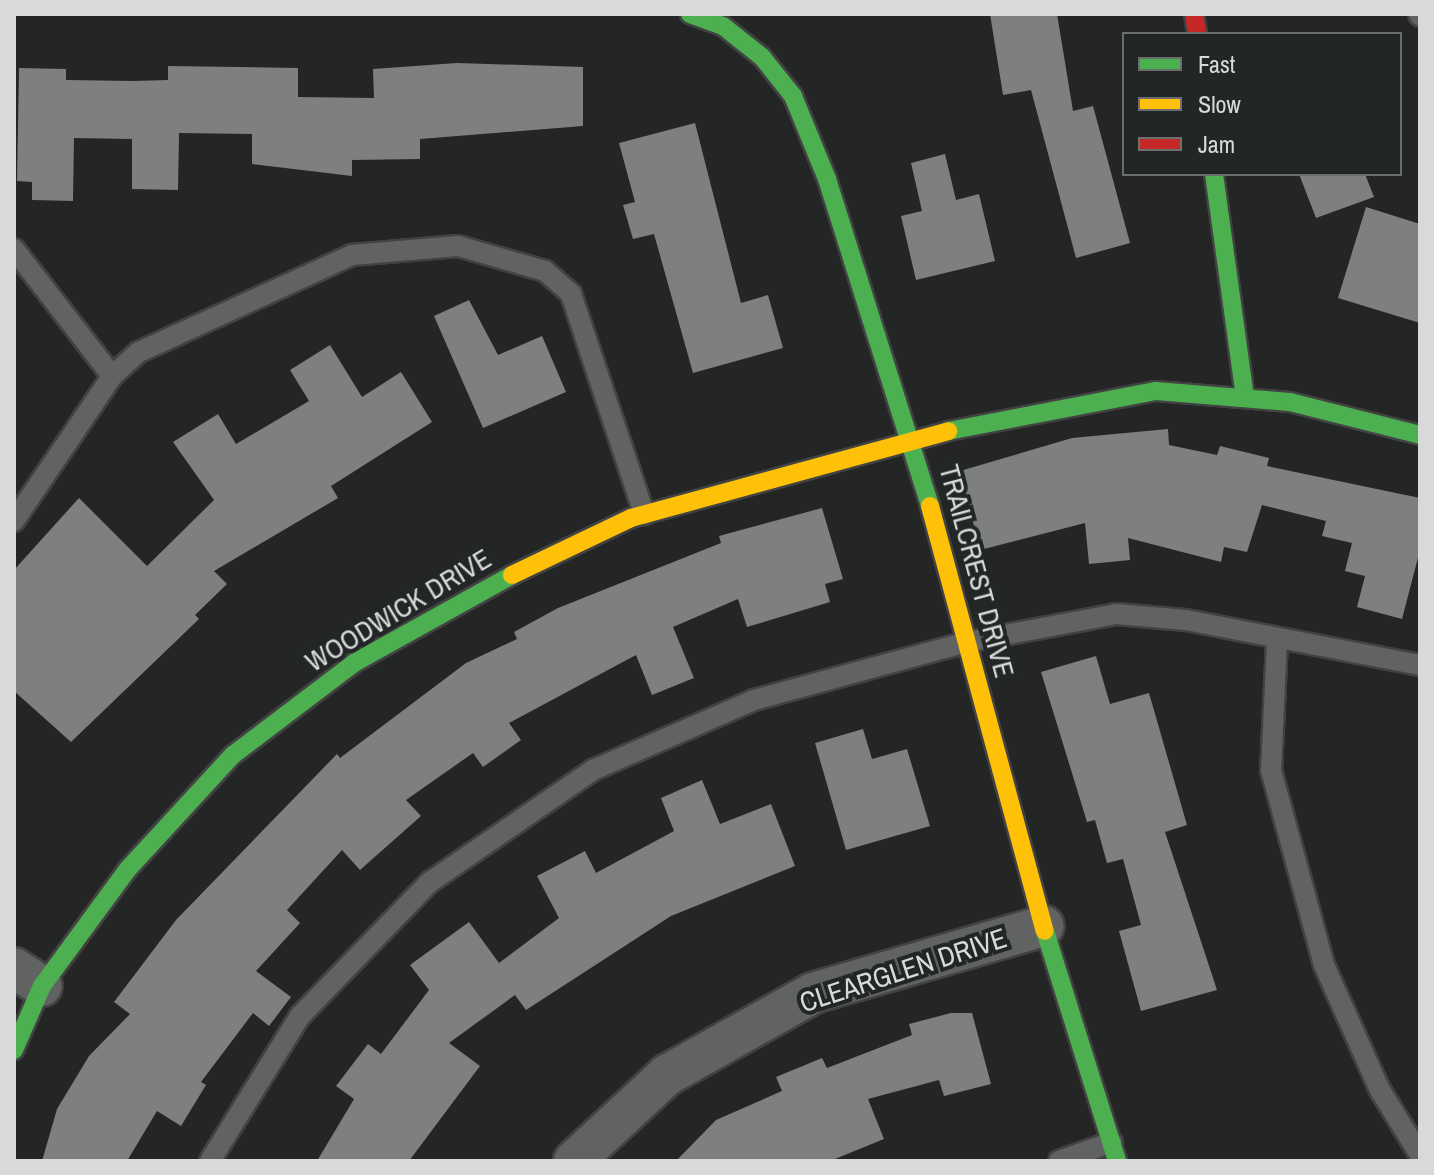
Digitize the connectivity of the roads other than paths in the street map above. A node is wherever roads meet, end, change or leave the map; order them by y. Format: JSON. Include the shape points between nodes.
{"nodes":[{"id":1,"x":690,"y":14,"type":"edge"},
{"id":2,"x":1214,"y":176,"type":"edge"},
{"id":3,"x":14,"y":249,"type":"edge"},
{"id":4,"x":112,"y":376,"type":"junction"},
{"id":5,"x":1245,"y":398,"type":"junction"},
{"id":6,"x":1420,"y":435,"type":"edge"},
{"id":7,"x":912,"y":438,"type":"junction"},
{"id":8,"x":644,"y":514,"type":"junction"},
{"id":9,"x":14,"y":521,"type":"edge"},
{"id":10,"x":1277,"y":640,"type":"junction"},
{"id":11,"x":967,"y":642,"type":"junction"},
{"id":12,"x":1420,"y":665,"type":"edge"},
{"id":13,"x":1043,"y":926,"type":"junction"},
{"id":14,"x":28,"y":977,"type":"edge"},
{"id":15,"x":14,"y":1050,"type":"edge"},
{"id":16,"x":1115,"y":1151,"type":"edge"},
{"id":17,"x":1420,"y":1155,"type":"edge"},
{"id":18,"x":210,"y":1161,"type":"edge"},
{"id":19,"x":574,"y":1161,"type":"edge"},
{"id":20,"x":1059,"y":1161,"type":"edge"}],
"edges":[{"from":1,"to":7,"type":"street","name":"TRAILCREST DRIVE","via":[[723,26],[762,57],[793,96]]},
{"from":2,"to":5,"type":"street"},
{"from":3,"to":4,"type":"lane"},
{"from":4,"to":8,"type":"lane","via":[[174,332],[352,255],[458,246],[500,253],[545,271],[571,294]]},
{"from":4,"to":9,"type":"lane"},
{"from":5,"to":6,"type":"street","name":"WOODWICK DRIVE"},
{"from":5,"to":7,"type":"street","name":"WOODWICK DRIVE","via":[[1156,391],[1091,398]]},
{"from":7,"to":8,"type":"street","name":"WOODWICK DRIVE"},
{"from":7,"to":11,"type":"street","name":"TRAILCREST DRIVE"},
{"from":8,"to":14,"type":"street","name":"WOODWICK DRIVE","via":[[453,603],[354,663],[233,755]]},
{"from":10,"to":11,"type":"lane","via":[[1116,614]]},
{"from":10,"to":12,"type":"lane"},
{"from":10,"to":17,"type":"lane","via":[[1271,770],[1324,965],[1367,1065]]},
{"from":11,"to":13,"type":"street","name":"TRAILCREST DRIVE"},
{"from":11,"to":18,"type":"lane","via":[[754,700],[593,770],[536,803],[430,882],[300,1016]]},
{"from":13,"to":16,"type":"street","name":"TRAILCREST DRIVE"},
{"from":13,"to":19,"type":"street","name":"CLEARGLEN DRIVE","via":[[813,993],[667,1075]]},
{"from":14,"to":15,"type":"street","name":"WOODWICK DRIVE"},
{"from":16,"to":20,"type":"lane"}]}
